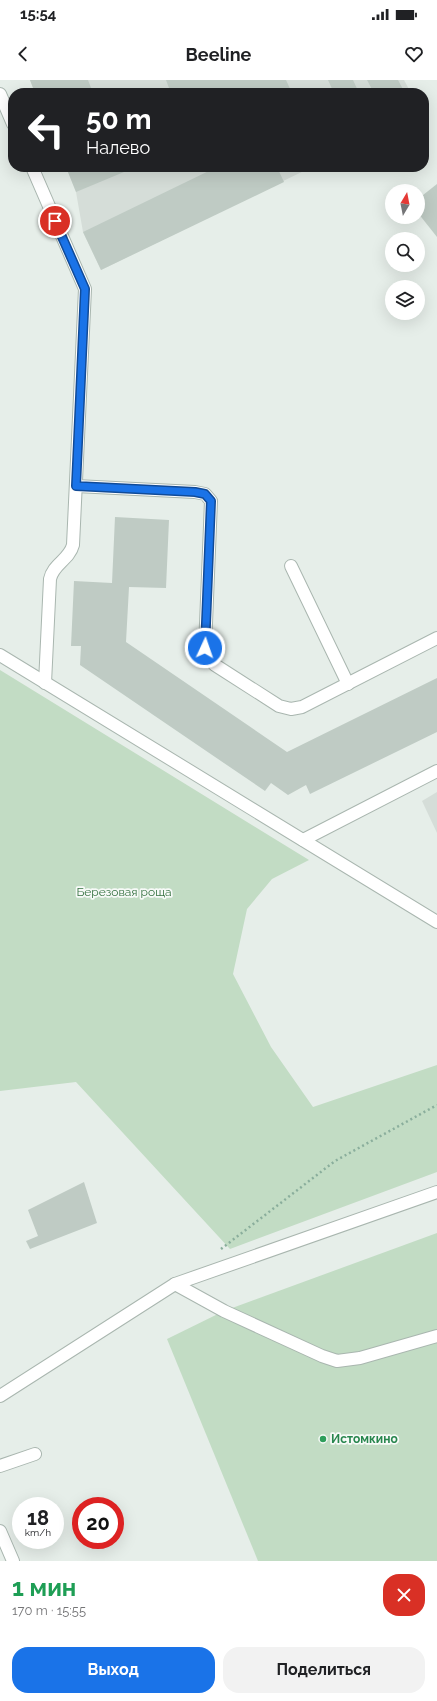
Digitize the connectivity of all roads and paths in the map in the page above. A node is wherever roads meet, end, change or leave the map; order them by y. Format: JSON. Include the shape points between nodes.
{"nodes":[{"id":1,"x":0,"y":94,"type":"edge"},
{"id":2,"x":8,"y":112,"type":"edge"},
{"id":3,"x":34,"y":172,"type":"edge"},
{"id":4,"x":76,"y":486,"type":"junction"},
{"id":5,"x":291,"y":566,"type":"dead end"},
{"id":6,"x":437,"y":638,"type":"edge"},
{"id":7,"x":0,"y":655,"type":"edge"},
{"id":8,"x":45,"y":683,"type":"junction"},
{"id":9,"x":348,"y":684,"type":"junction"},
{"id":10,"x":437,"y":771,"type":"edge"},
{"id":11,"x":303,"y":840,"type":"junction"},
{"id":12,"x":437,"y":922,"type":"edge"},
{"id":13,"x":437,"y":1105,"type":"edge"},
{"id":14,"x":437,"y":1192,"type":"edge"},
{"id":15,"x":218,"y":1251,"type":"dead end"},
{"id":16,"x":175,"y":1284,"type":"junction"},
{"id":17,"x":437,"y":1336,"type":"edge"},
{"id":18,"x":0,"y":1396,"type":"edge"},
{"id":19,"x":35,"y":1454,"type":"dead end"},
{"id":20,"x":0,"y":1466,"type":"edge"},
{"id":21,"x":0,"y":1531,"type":"edge"},
{"id":22,"x":13,"y":1561,"type":"edge"}],
"edges":[{"from":1,"to":2,"type":"street"},
{"from":3,"to":4,"type":"street","via":[[85,289]]},
{"from":4,"to":8,"type":"street","via":[[71,551],[55,567],[50,579]]},
{"from":4,"to":9,"type":"street","via":[[205,494],[211,501],[212,509],[205,648],[207,657],[215,665],[279,706],[291,709],[302,707]]},
{"from":5,"to":9,"type":"street"},
{"from":6,"to":9,"type":"street"},
{"from":7,"to":8,"type":"street"},
{"from":8,"to":11,"type":"street"},
{"from":10,"to":11,"type":"street"},
{"from":11,"to":12,"type":"street"},
{"from":13,"to":15,"type":"path","via":[[335,1161]]},
{"from":14,"to":16,"type":"street"},
{"from":16,"to":17,"type":"street","via":[[224,1311],[337,1361],[360,1358]]},
{"from":16,"to":18,"type":"street"},
{"from":19,"to":20,"type":"street"},
{"from":21,"to":22,"type":"street"}]}
